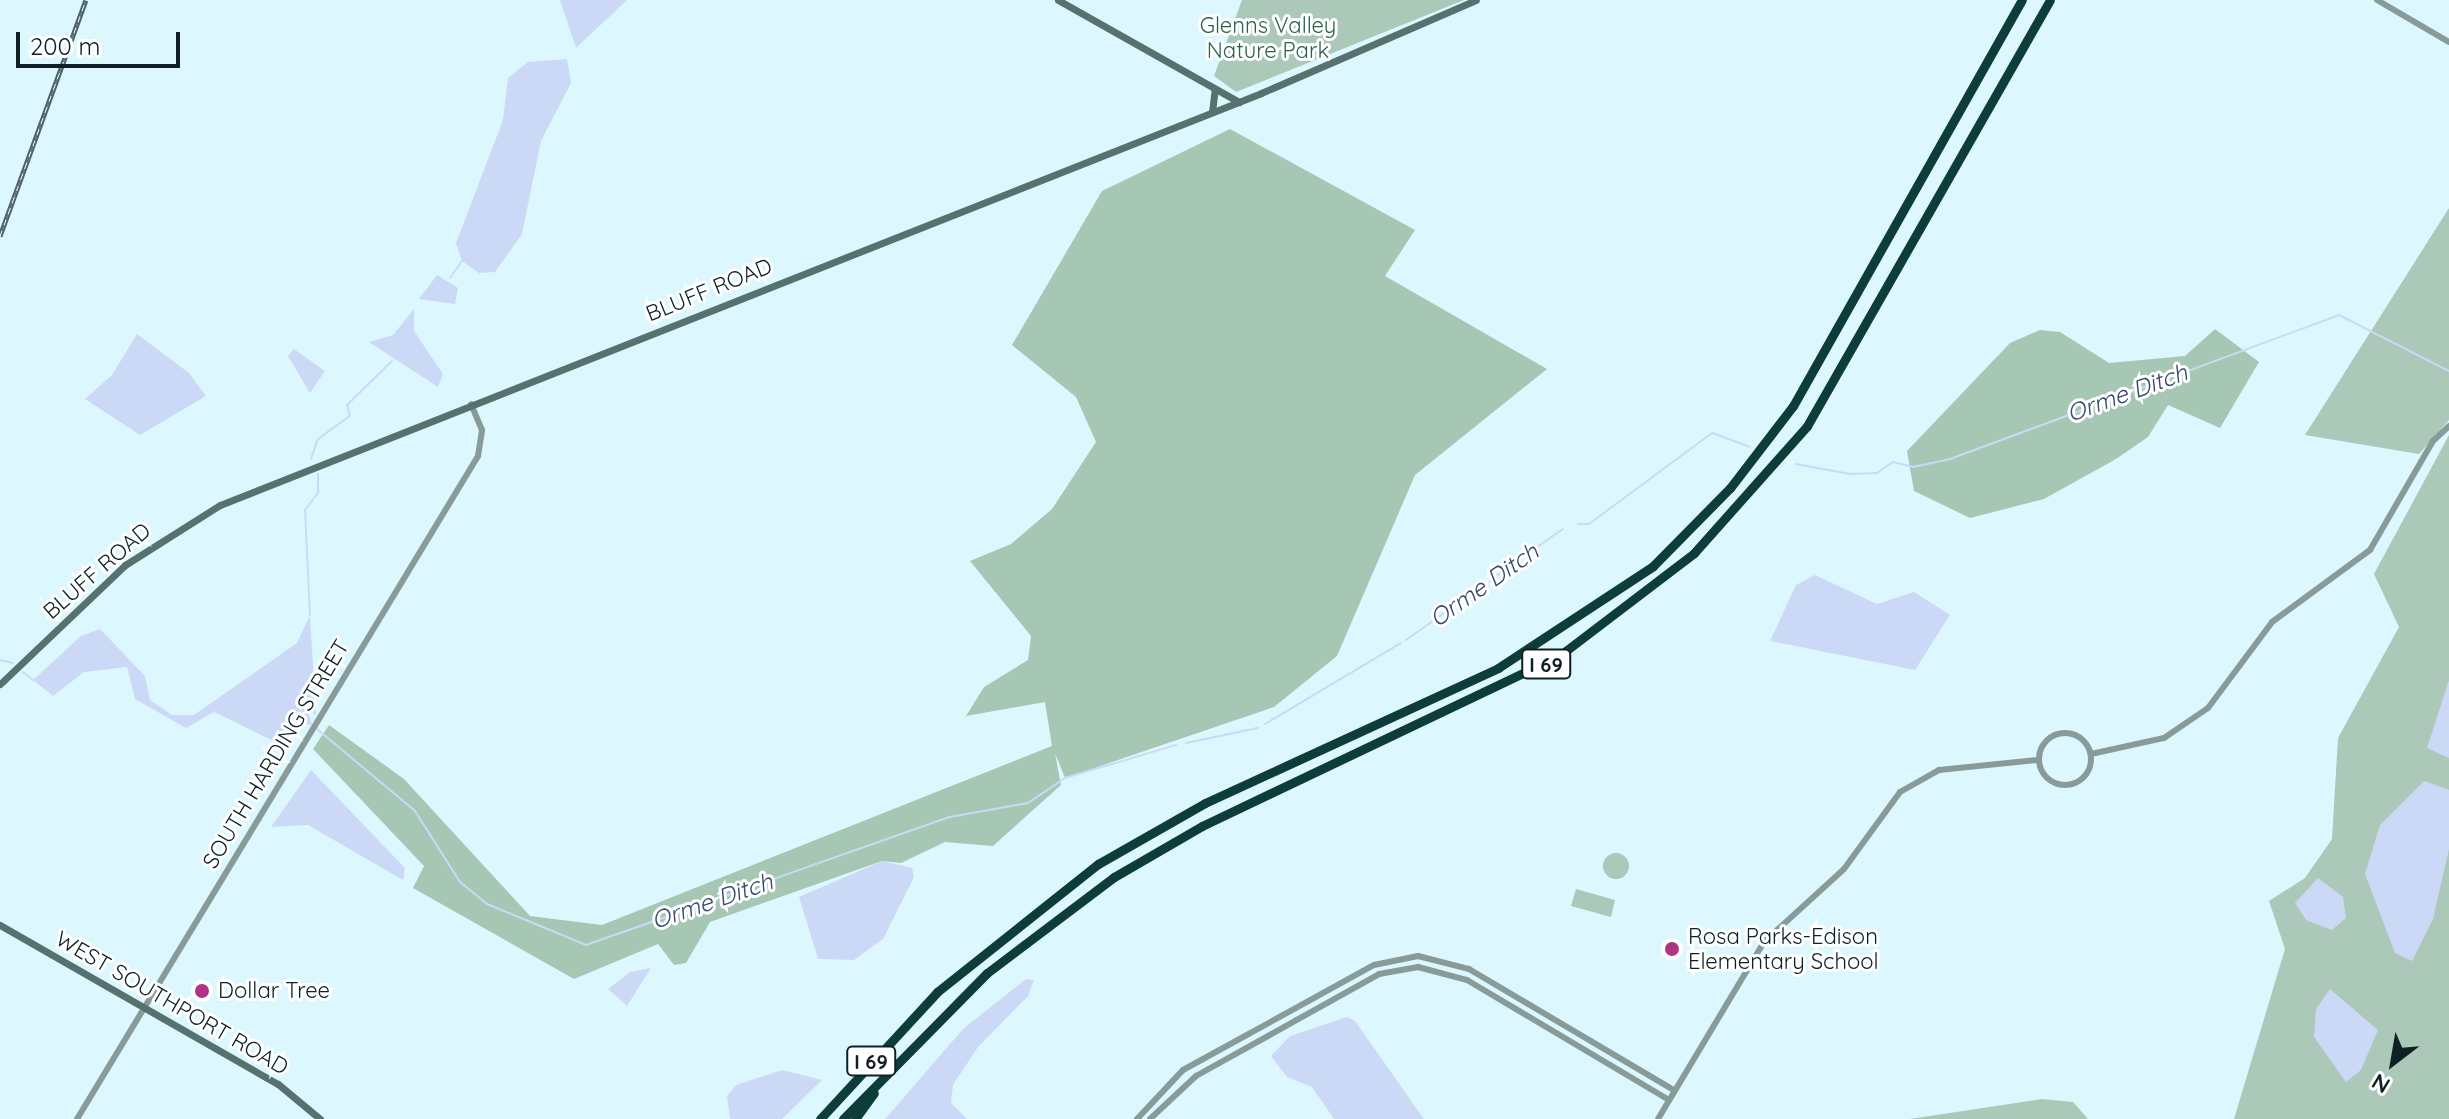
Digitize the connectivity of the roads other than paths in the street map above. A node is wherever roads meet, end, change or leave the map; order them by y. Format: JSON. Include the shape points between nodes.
{"nodes":[{"id":1,"x":1058,"y":0,"type":"edge"},
{"id":2,"x":1476,"y":0,"type":"edge"},
{"id":3,"x":2022,"y":0,"type":"edge"},
{"id":4,"x":2050,"y":0,"type":"edge"},
{"id":5,"x":2377,"y":0,"type":"edge"},
{"id":6,"x":2449,"y":42,"type":"edge"},
{"id":7,"x":1215,"y":89,"type":"junction"},
{"id":8,"x":1239,"y":102,"type":"junction"},
{"id":9,"x":1212,"y":112,"type":"junction"},
{"id":10,"x":471,"y":404,"type":"junction"},
{"id":11,"x":2449,"y":426,"type":"edge"},
{"id":12,"x":0,"y":684,"type":"edge"},
{"id":13,"x":2091,"y":754,"type":"junction"},
{"id":14,"x":2038,"y":760,"type":"junction"},
{"id":15,"x":0,"y":925,"type":"edge"},
{"id":16,"x":144,"y":1007,"type":"junction"},
{"id":17,"x":902,"y":1057,"type":"junction"},
{"id":18,"x":1675,"y":1091,"type":"junction"},
{"id":19,"x":1669,"y":1100,"type":"junction"},
{"id":20,"x":823,"y":1116,"type":"edge"},
{"id":21,"x":77,"y":1119,"type":"edge"},
{"id":22,"x":320,"y":1119,"type":"edge"},
{"id":23,"x":843,"y":1119,"type":"edge"},
{"id":24,"x":855,"y":1119,"type":"edge"},
{"id":25,"x":1137,"y":1119,"type":"edge"},
{"id":26,"x":1150,"y":1119,"type":"edge"},
{"id":27,"x":1658,"y":1119,"type":"edge"}],
"edges":[{"from":1,"to":7,"type":"main road"},
{"from":2,"to":8,"type":"main road","name":"BLUFF ROAD"},
{"from":3,"to":20,"type":"highway","number":"I 69","via":[[1793,406],[1664,556],[1520,656],[1205,803],[1098,864],[961,970]]},
{"from":4,"to":17,"type":"highway","number":"I 69","via":[[1807,426],[1694,553],[1559,656],[1202,826],[1114,877],[997,965]]},
{"from":5,"to":6,"type":"street"},
{"from":7,"to":8,"type":"main road"},
{"from":7,"to":9,"type":"main road"},
{"from":8,"to":9,"type":"main road","name":"BLUFF ROAD"},
{"from":9,"to":10,"type":"main road","name":"BLUFF ROAD"},
{"from":10,"to":12,"type":"main road","name":"BLUFF ROAD","via":[[186,523],[113,574]]},
{"from":10,"to":16,"type":"street","name":"SOUTH HARDING STREET","via":[[482,430],[478,456]]},
{"from":11,"to":13,"type":"street","via":[[2433,441],[2370,550],[2272,622],[2208,708],[2164,738]]},
{"from":13,"to":14,"type":"street","via":[[2079,736],[2059,733],[2042,745]]},
{"from":13,"to":14,"type":"street","via":[[2083,778],[2066,785],[2044,775]]},
{"from":14,"to":18,"type":"street","via":[[1939,770],[1900,792],[1844,869],[1767,938]]},
{"from":15,"to":16,"type":"main road","name":"WEST SOUTHPORT ROAD"},
{"from":16,"to":21,"type":"street","name":"SOUTH HARDING STREET"},
{"from":16,"to":22,"type":"main road","name":"WEST SOUTHPORT ROAD","via":[[278,1084]]},
{"from":17,"to":23,"type":"highway","number":"I 69"},
{"from":17,"to":24,"type":"highway"},
{"from":18,"to":19,"type":"street"},
{"from":18,"to":25,"type":"street","via":[[1469,969],[1418,956],[1374,965],[1183,1070]]},
{"from":19,"to":26,"type":"street","via":[[1467,980],[1418,967],[1379,974],[1196,1076]]},
{"from":19,"to":27,"type":"street"}]}
